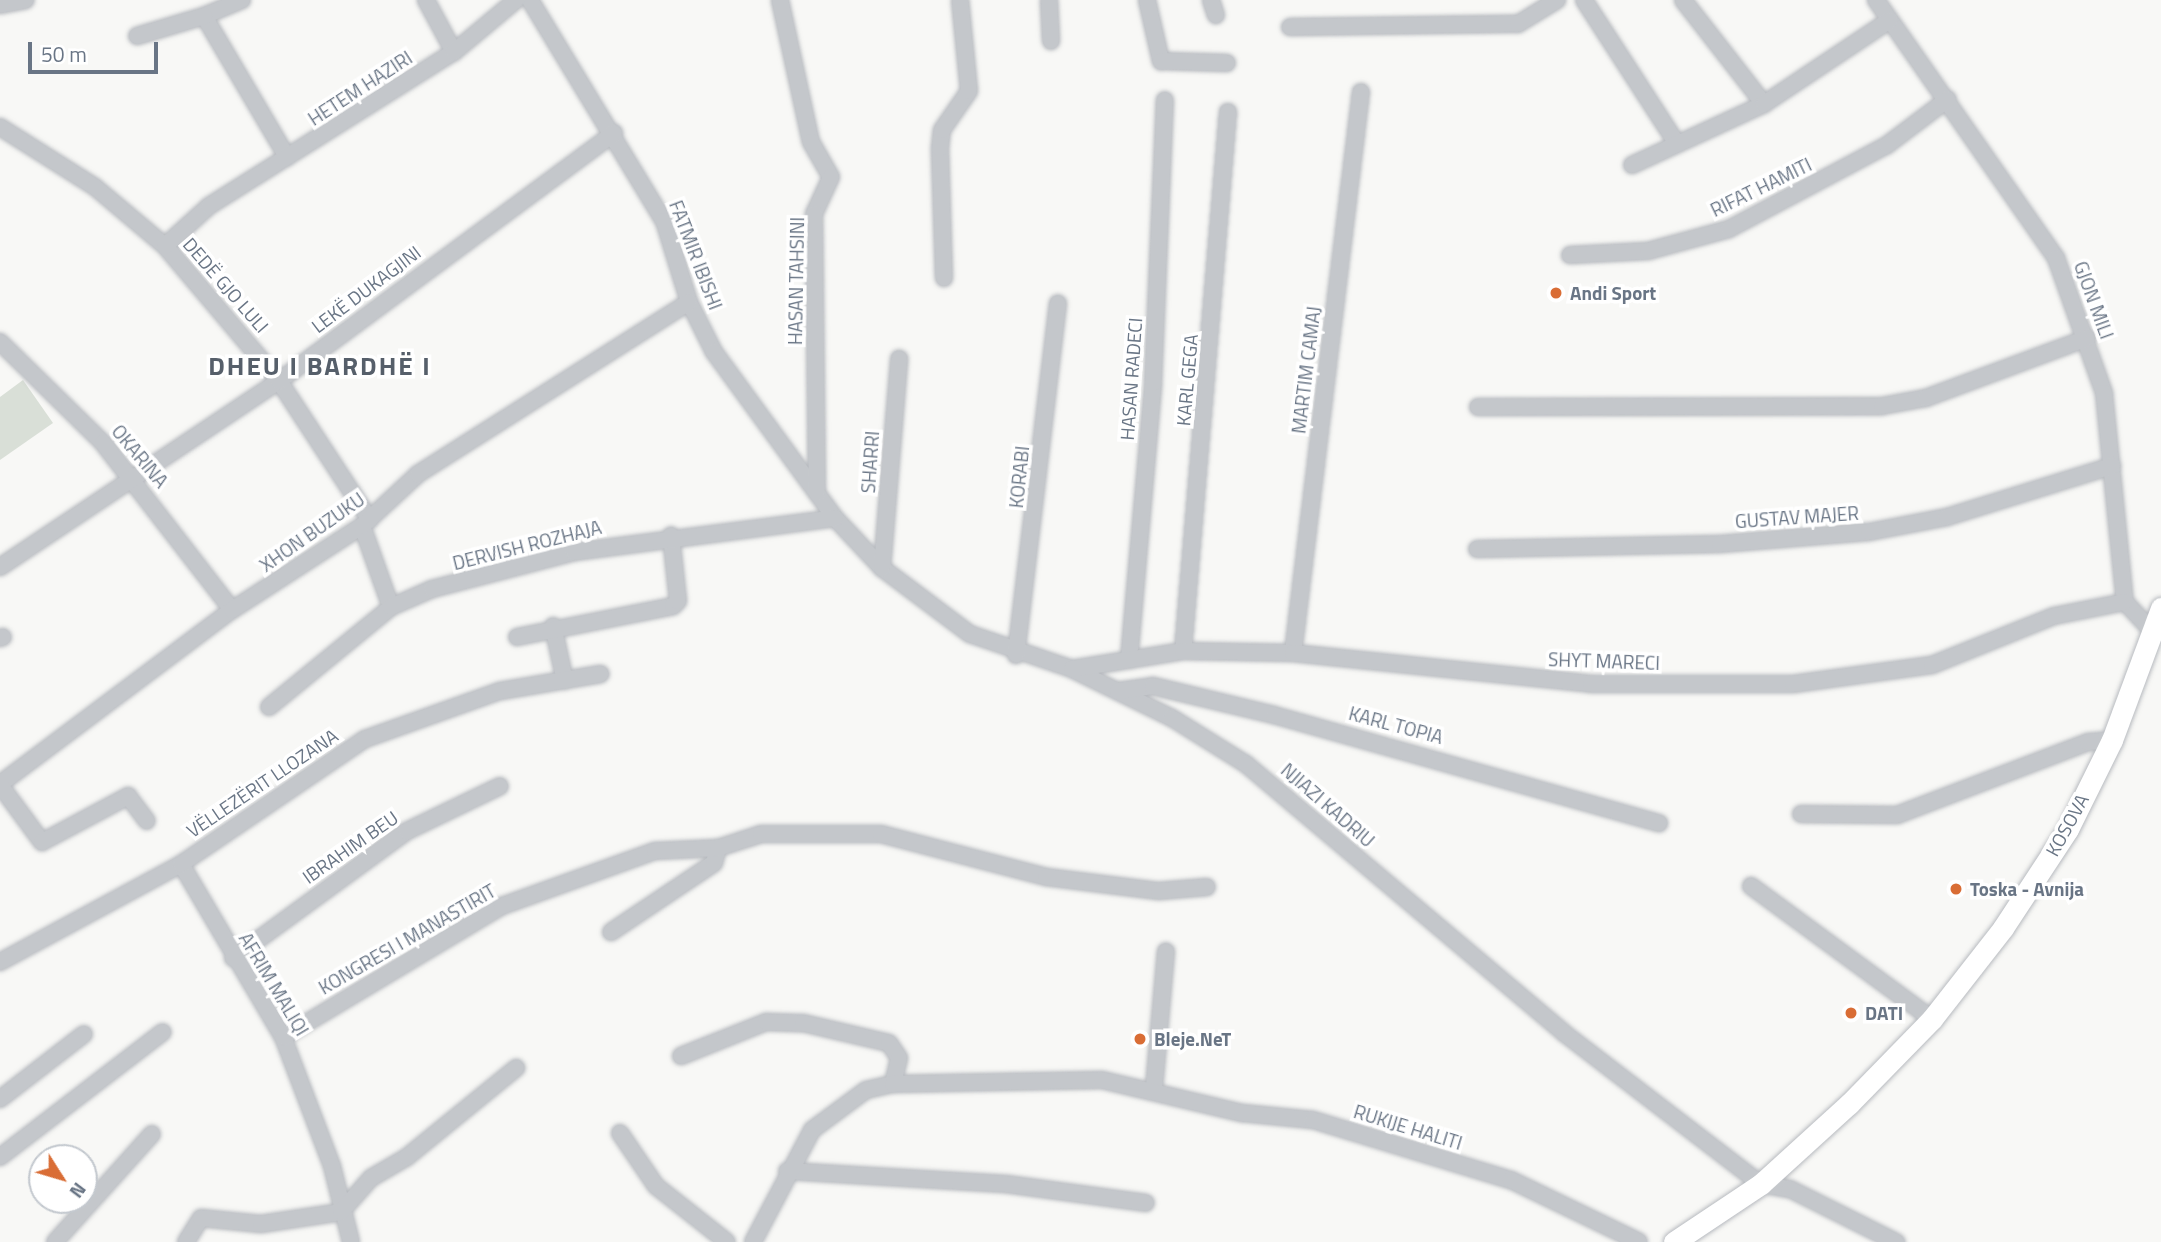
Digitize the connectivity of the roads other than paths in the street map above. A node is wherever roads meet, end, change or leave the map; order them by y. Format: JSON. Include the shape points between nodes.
{"nodes":[{"id":1,"x":26,"y":0,"type":"edge"},
{"id":2,"x":242,"y":0,"type":"edge"},
{"id":3,"x":426,"y":0,"type":"edge"},
{"id":4,"x":516,"y":0,"type":"edge"},
{"id":5,"x":530,"y":0,"type":"edge"},
{"id":6,"x":780,"y":0,"type":"edge"},
{"id":7,"x":960,"y":0,"type":"edge"},
{"id":8,"x":1049,"y":0,"type":"edge"},
{"id":9,"x":1147,"y":0,"type":"edge"},
{"id":10,"x":1557,"y":0,"type":"edge"},
{"id":11,"x":1584,"y":0,"type":"edge"},
{"id":12,"x":1683,"y":0,"type":"edge"},
{"id":13,"x":1876,"y":0,"type":"edge"},
{"id":14,"x":0,"y":5,"type":"edge"},
{"id":15,"x":204,"y":16,"type":"junction"},
{"id":16,"x":1890,"y":20,"type":"junction"},
{"id":17,"x":1290,"y":27,"type":"dead end"},
{"id":18,"x":137,"y":36,"type":"dead end"},
{"id":19,"x":1051,"y":41,"type":"dead end"},
{"id":20,"x":454,"y":52,"type":"junction"},
{"id":21,"x":1227,"y":63,"type":"dead end"},
{"id":22,"x":1361,"y":92,"type":"dead end"},
{"id":23,"x":1948,"y":99,"type":"junction"},
{"id":24,"x":1165,"y":100,"type":"dead end"},
{"id":25,"x":1764,"y":104,"type":"junction"},
{"id":26,"x":1228,"y":112,"type":"dead end"},
{"id":27,"x":0,"y":127,"type":"edge"},
{"id":28,"x":614,"y":133,"type":"junction"},
{"id":29,"x":1676,"y":142,"type":"junction"},
{"id":30,"x":287,"y":157,"type":"junction"},
{"id":31,"x":1632,"y":166,"type":"dead end"},
{"id":32,"x":165,"y":246,"type":"junction"},
{"id":33,"x":1570,"y":255,"type":"dead end"},
{"id":34,"x":944,"y":278,"type":"dead end"},
{"id":35,"x":689,"y":302,"type":"junction"},
{"id":36,"x":1058,"y":303,"type":"dead end"},
{"id":37,"x":2087,"y":338,"type":"junction"},
{"id":38,"x":0,"y":342,"type":"edge"},
{"id":39,"x":899,"y":359,"type":"dead end"},
{"id":40,"x":279,"y":380,"type":"junction"},
{"id":41,"x":1478,"y":407,"type":"dead end"},
{"id":42,"x":2112,"y":467,"type":"junction"},
{"id":43,"x":132,"y":477,"type":"junction"},
{"id":44,"x":817,"y":492,"type":"junction"},
{"id":45,"x":835,"y":517,"type":"junction"},
{"id":46,"x":366,"y":523,"type":"junction"},
{"id":47,"x":671,"y":535,"type":"junction"},
{"id":48,"x":1476,"y":549,"type":"dead end"},
{"id":49,"x":0,"y":567,"type":"edge"},
{"id":50,"x":883,"y":568,"type":"junction"},
{"id":51,"x":2125,"y":602,"type":"junction"},
{"id":52,"x":391,"y":607,"type":"junction"},
{"id":53,"x":2161,"y":608,"type":"edge"},
{"id":54,"x":232,"y":610,"type":"junction"},
{"id":55,"x":553,"y":626,"type":"junction"},
{"id":56,"x":2154,"y":633,"type":"junction"},
{"id":57,"x":517,"y":636,"type":"dead end"},
{"id":58,"x":1183,"y":651,"type":"junction"},
{"id":59,"x":1293,"y":653,"type":"junction"},
{"id":60,"x":1016,"y":654,"type":"junction"},
{"id":61,"x":1129,"y":660,"type":"junction"},
{"id":62,"x":1072,"y":669,"type":"junction"},
{"id":63,"x":601,"y":674,"type":"dead end"},
{"id":64,"x":565,"y":681,"type":"junction"},
{"id":65,"x":1118,"y":691,"type":"junction"},
{"id":66,"x":269,"y":707,"type":"dead end"},
{"id":67,"x":2112,"y":740,"type":"junction"},
{"id":68,"x":0,"y":784,"type":"edge"},
{"id":69,"x":500,"y":786,"type":"dead end"},
{"id":70,"x":1801,"y":814,"type":"dead end"},
{"id":71,"x":147,"y":821,"type":"dead end"},
{"id":72,"x":1659,"y":823,"type":"dead end"},
{"id":73,"x":718,"y":849,"type":"junction"},
{"id":74,"x":181,"y":864,"type":"junction"},
{"id":75,"x":1751,"y":886,"type":"dead end"},
{"id":76,"x":1207,"y":887,"type":"dead end"},
{"id":77,"x":611,"y":932,"type":"dead end"},
{"id":78,"x":1166,"y":952,"type":"dead end"},
{"id":79,"x":233,"y":958,"type":"junction"},
{"id":80,"x":0,"y":962,"type":"edge"},
{"id":81,"x":1932,"y":1019,"type":"junction"},
{"id":82,"x":163,"y":1032,"type":"dead end"},
{"id":83,"x":84,"y":1034,"type":"dead end"},
{"id":84,"x":284,"y":1037,"type":"junction"},
{"id":85,"x":681,"y":1056,"type":"dead end"},
{"id":86,"x":516,"y":1068,"type":"dead end"},
{"id":87,"x":893,"y":1084,"type":"junction"},
{"id":88,"x":1154,"y":1088,"type":"junction"},
{"id":89,"x":0,"y":1099,"type":"edge"},
{"id":90,"x":620,"y":1133,"type":"dead end"},
{"id":91,"x":152,"y":1134,"type":"dead end"},
{"id":92,"x":0,"y":1157,"type":"edge"},
{"id":93,"x":787,"y":1171,"type":"junction"},
{"id":94,"x":1761,"y":1184,"type":"junction"},
{"id":95,"x":1146,"y":1203,"type":"dead end"},
{"id":96,"x":341,"y":1212,"type":"junction"},
{"id":97,"x":55,"y":1242,"type":"edge"},
{"id":98,"x":186,"y":1242,"type":"edge"},
{"id":99,"x":351,"y":1242,"type":"edge"},
{"id":100,"x":727,"y":1242,"type":"edge"},
{"id":101,"x":754,"y":1242,"type":"edge"},
{"id":102,"x":1639,"y":1242,"type":"edge"},
{"id":103,"x":1674,"y":1242,"type":"edge"},
{"id":104,"x":1896,"y":1242,"type":"edge"}],
"edges":[{"from":1,"to":14,"type":"street"},
{"from":2,"to":15,"type":"street"},
{"from":3,"to":20,"type":"street"},
{"from":4,"to":20,"type":"street","name":"HETEM HAZIRI"},
{"from":5,"to":28,"type":"street","name":"FATMIR IBISHI"},
{"from":6,"to":44,"type":"street","name":"HASAN TAHSINI","via":[[811,142],[831,177],[814,214]]},
{"from":7,"to":34,"type":"street","via":[[969,91],[942,130]]},
{"from":8,"to":19,"type":"street"},
{"from":9,"to":21,"type":"street","via":[[1161,61]]},
{"from":10,"to":17,"type":"street","via":[[1518,24]]},
{"from":11,"to":29,"type":"street"},
{"from":12,"to":25,"type":"street"},
{"from":13,"to":16,"type":"street","name":"GJON MILI"},
{"from":15,"to":18,"type":"street"},
{"from":15,"to":30,"type":"street"},
{"from":16,"to":23,"type":"street","name":"GJON MILI"},
{"from":16,"to":25,"type":"street"},
{"from":20,"to":30,"type":"street","name":"HETEM HAZIRI"},
{"from":22,"to":59,"type":"street","name":"MARTIM CAMAJ"},
{"from":23,"to":33,"type":"street","name":"RIFAT HAMITI","via":[[1887,145],[1729,229],[1648,251]]},
{"from":23,"to":37,"type":"street","name":"GJON MILI","via":[[2056,258]]},
{"from":24,"to":61,"type":"street","name":"HASAN RADECI","via":[[1153,383]]},
{"from":25,"to":29,"type":"street"},
{"from":26,"to":58,"type":"street","name":"KARL GEGA"},
{"from":27,"to":32,"type":"street","name":"DEDË GJO LULI","via":[[95,187]]},
{"from":28,"to":35,"type":"street","name":"FATMIR IBISHI","via":[[664,221]]},
{"from":28,"to":40,"type":"street","name":"LEKË DUKAGJINI"},
{"from":29,"to":31,"type":"street"},
{"from":30,"to":32,"type":"street","name":"HETEM HAZIRI","via":[[209,206]]},
{"from":32,"to":40,"type":"street","name":"DEDË GJO LULI"},
{"from":35,"to":44,"type":"street","name":"FATMIR IBISHI","via":[[748,404]]},
{"from":35,"to":46,"type":"street","name":"XHON BUZUKU","via":[[418,474]]},
{"from":36,"to":60,"type":"street","name":"KORABI"},
{"from":37,"to":41,"type":"street","via":[[1926,398],[1882,406]]},
{"from":37,"to":42,"type":"street","name":"GJON MILI","via":[[2104,393]]},
{"from":38,"to":43,"type":"street","name":"OKARINA"},
{"from":39,"to":50,"type":"street","name":"SHARRI"},
{"from":40,"to":43,"type":"street","name":"LEKË DUKAGJINI"},
{"from":40,"to":46,"type":"street","name":"DEDË GJO LULI"},
{"from":42,"to":48,"type":"street","name":"GUSTAV MAJER","via":[[1947,517],[1869,532],[1720,544]]},
{"from":42,"to":51,"type":"street","name":"GJON MILI"},
{"from":43,"to":49,"type":"street","name":"LEKË DUKAGJINI"},
{"from":43,"to":54,"type":"street","name":"OKARINA"},
{"from":44,"to":45,"type":"street","name":"FATMIR IBISHI"},
{"from":45,"to":47,"type":"street","name":"DERVISH ROZHAJA"},
{"from":45,"to":50,"type":"street","name":"NJIAZI KADRIU"},
{"from":46,"to":52,"type":"street","name":"DEDË GJO LULI"},
{"from":46,"to":54,"type":"street","name":"XHON BUZUKU"},
{"from":47,"to":52,"type":"street","name":"DERVISH ROZHAJA","via":[[574,552],[432,589]]},
{"from":47,"to":55,"type":"street","via":[[678,601],[673,606]]},
{"from":50,"to":60,"type":"street","name":"NJIAZI KADRIU","via":[[945,618]]},
{"from":51,"to":56,"type":"street"},
{"from":51,"to":59,"type":"street","name":"SHYT MARECI","via":[[2054,616],[1932,665],[1793,684],[1591,684]]},
{"from":52,"to":66,"type":"street","name":"DERVISH ROZHAJA"},
{"from":53,"to":56,"type":"street","name":"KOSOVA"},
{"from":54,"to":68,"type":"street","name":"XHON BUZUKU"},
{"from":55,"to":57,"type":"street"},
{"from":55,"to":64,"type":"street"},
{"from":56,"to":67,"type":"street","name":"KOSOVA"},
{"from":58,"to":59,"type":"street","name":"SHYT MARECI"},
{"from":58,"to":61,"type":"street","name":"SHYT MARECI"},
{"from":60,"to":62,"type":"street","name":"NJIAZI KADRIU"},
{"from":61,"to":62,"type":"street","name":"SHYT MARECI"},
{"from":62,"to":65,"type":"street","name":"NJIAZI KADRIU"},
{"from":63,"to":64,"type":"street","name":"VËLLEZËRIT LLOZANA"},
{"from":64,"to":74,"type":"street","name":"VËLLEZËRIT LLOZANA","via":[[500,691],[365,738]]},
{"from":65,"to":72,"type":"street","name":"KARL TOPIA","via":[[1153,686],[1274,715]]},
{"from":65,"to":94,"type":"street","name":"NJIAZI KADRIU","via":[[1246,764],[1563,1033]]},
{"from":67,"to":70,"type":"street","via":[[2088,742],[1897,815]]},
{"from":67,"to":81,"type":"street","name":"KOSOVA","via":[[2061,840],[2003,928]]},
{"from":68,"to":71,"type":"street","name":"XHON BUZUKU","via":[[43,842],[128,796]]},
{"from":69,"to":79,"type":"street","name":"IBRAHIM BEU","via":[[407,831]]},
{"from":73,"to":76,"type":"street","name":"KONGRESI I MANASTIRIT","via":[[761,834],[881,834],[1046,877],[1159,891]]},
{"from":73,"to":77,"type":"street","via":[[714,863]]},
{"from":73,"to":84,"type":"street","name":"KONGRESI I MANASTIRIT","via":[[655,851],[502,906]]},
{"from":74,"to":79,"type":"street","name":"AFRIM MALIQI"},
{"from":74,"to":80,"type":"street","name":"VËLLEZËRIT LLOZANA"},
{"from":75,"to":81,"type":"street"},
{"from":78,"to":88,"type":"street"},
{"from":79,"to":84,"type":"street","name":"AFRIM MALIQI"},
{"from":81,"to":94,"type":"street","name":"KOSOVA"},
{"from":82,"to":92,"type":"street"},
{"from":83,"to":89,"type":"street"},
{"from":84,"to":96,"type":"street","name":"AFRIM MALIQI","via":[[332,1166]]},
{"from":85,"to":87,"type":"street","via":[[766,1021],[803,1023],[889,1043],[899,1058]]},
{"from":86,"to":96,"type":"street","via":[[407,1157],[371,1178]]},
{"from":87,"to":88,"type":"street","name":"RUKIJE HALITI","via":[[1102,1080]]},
{"from":87,"to":93,"type":"street","name":"RUKIJE HALITI","via":[[839,1107],[812,1130]]},
{"from":88,"to":102,"type":"street","name":"RUKIJE HALITI","via":[[1242,1113],[1313,1120],[1511,1180]]},
{"from":90,"to":100,"type":"street","via":[[656,1186]]},
{"from":91,"to":97,"type":"street"},
{"from":93,"to":95,"type":"street","via":[[1006,1184]]},
{"from":93,"to":101,"type":"street","name":"RUKIJE HALITI"},
{"from":94,"to":103,"type":"street","name":"KOSOVA"},
{"from":94,"to":104,"type":"street","via":[[1790,1189]]},
{"from":96,"to":98,"type":"street","via":[[261,1224],[201,1218]]},
{"from":96,"to":99,"type":"street","name":"AFRIM MALIQI"}]}
